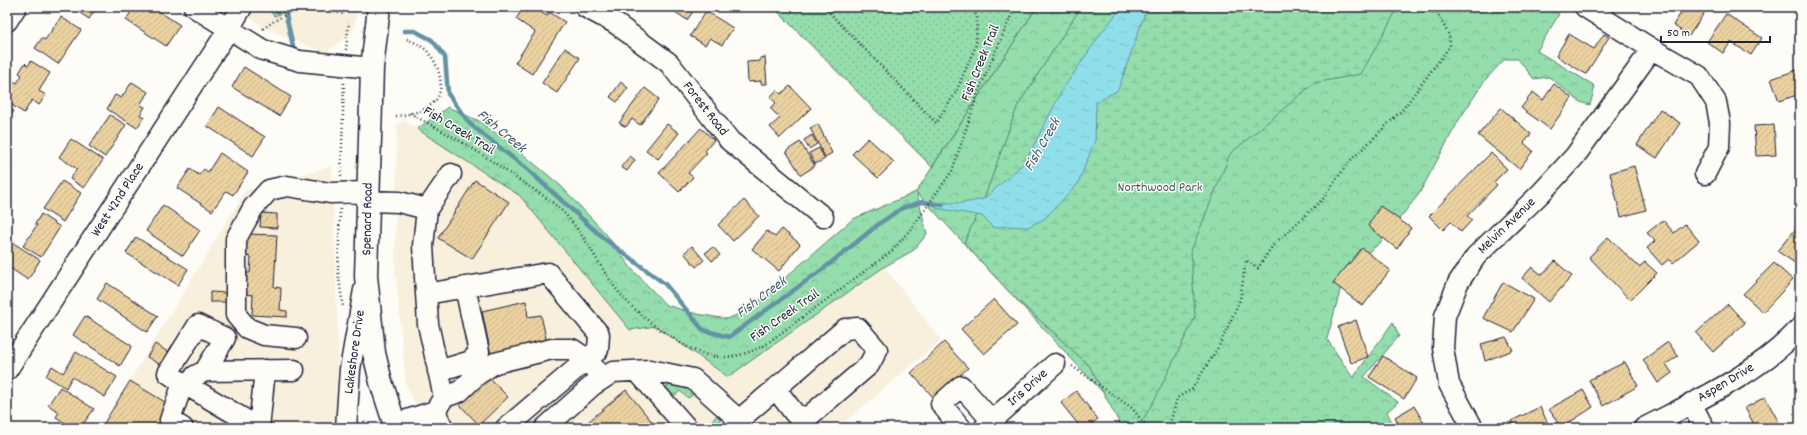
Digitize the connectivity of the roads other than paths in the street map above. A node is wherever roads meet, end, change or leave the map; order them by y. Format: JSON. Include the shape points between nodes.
{"nodes":[{"id":1,"x":16,"y":7,"type":"edge"},
{"id":2,"x":194,"y":7,"type":"edge"},
{"id":3,"x":242,"y":7,"type":"edge"},
{"id":4,"x":379,"y":7,"type":"edge"},
{"id":5,"x":585,"y":7,"type":"edge"},
{"id":6,"x":1585,"y":7,"type":"edge"},
{"id":7,"x":7,"y":21,"type":"edge"},
{"id":8,"x":229,"y":30,"type":"junction"},
{"id":9,"x":1652,"y":49,"type":"junction"},
{"id":10,"x":372,"y":68,"type":"junction"},
{"id":11,"x":451,"y":174,"type":"dead end"},
{"id":12,"x":1705,"y":174,"type":"dead end"},
{"id":13,"x":368,"y":197,"type":"junction"},
{"id":14,"x":427,"y":208,"type":"junction"},
{"id":15,"x":823,"y":217,"type":"dead end"},
{"id":16,"x":366,"y":276,"type":"junction"},
{"id":17,"x":465,"y":288,"type":"junction"},
{"id":18,"x":426,"y":294,"type":"junction"},
{"id":19,"x":1800,"y":328,"type":"edge"},
{"id":20,"x":296,"y":338,"type":"dead end"},
{"id":21,"x":587,"y":359,"type":"junction"},
{"id":22,"x":377,"y":364,"type":"junction"},
{"id":23,"x":1054,"y":364,"type":"road end"},
{"id":24,"x":350,"y":369,"type":"junction"},
{"id":25,"x":7,"y":370,"type":"edge"},
{"id":26,"x":265,"y":370,"type":"junction"},
{"id":27,"x":294,"y":370,"type":"dead end"},
{"id":28,"x":205,"y":371,"type":"junction"},
{"id":29,"x":438,"y":371,"type":"junction"},
{"id":30,"x":637,"y":371,"type":"junction"},
{"id":31,"x":604,"y":378,"type":"junction"},
{"id":32,"x":183,"y":383,"type":"junction"},
{"id":33,"x":775,"y":388,"type":"junction"},
{"id":34,"x":1691,"y":403,"type":"junction"},
{"id":35,"x":441,"y":412,"type":"edge"},
{"id":36,"x":346,"y":420,"type":"edge"},
{"id":37,"x":734,"y":424,"type":"edge"},
{"id":38,"x":988,"y":425,"type":"edge"},
{"id":39,"x":395,"y":426,"type":"edge"},
{"id":40,"x":183,"y":428,"type":"edge"},
{"id":41,"x":259,"y":428,"type":"edge"},
{"id":42,"x":506,"y":428,"type":"edge"},
{"id":43,"x":545,"y":428,"type":"edge"},
{"id":44,"x":687,"y":428,"type":"edge"},
{"id":45,"x":962,"y":428,"type":"edge"},
{"id":46,"x":1473,"y":428,"type":"edge"},
{"id":47,"x":1644,"y":428,"type":"edge"},
{"id":48,"x":1704,"y":428,"type":"edge"}],
"edges":[{"from":1,"to":7,"type":"street"},
{"from":2,"to":8,"type":"street"},
{"from":3,"to":8,"type":"street","name":"West 42nd Place"},
{"from":4,"to":10,"type":"main road","name":"Spenard Road"},
{"from":5,"to":15,"type":"street","name":"Forest Road","via":[[615,23],[669,62],[730,141]]},
{"from":6,"to":9,"type":"street"},
{"from":8,"to":10,"type":"street","via":[[263,50],[300,60]]},
{"from":8,"to":25,"type":"street","name":"West 42nd Place"},
{"from":9,"to":12,"type":"street","via":[[1699,76],[1716,102],[1720,123],[1719,147]]},
{"from":9,"to":46,"type":"street","name":"Melvin Avenue","via":[[1575,156],[1476,256],[1458,283],[1445,316],[1443,348],[1449,384]]},
{"from":10,"to":13,"type":"main road","name":"Spenard Road"},
{"from":11,"to":14,"type":"street"},
{"from":13,"to":14,"type":"street"},
{"from":13,"to":16,"type":"main road","name":"Spenard Road"},
{"from":13,"to":20,"type":"street","via":[[287,186],[269,190],[253,208],[236,239],[236,315],[247,328],[264,335]]},
{"from":14,"to":18,"type":"street","via":[[423,246]]},
{"from":16,"to":22,"type":"main road","name":"Spenard Road"},
{"from":16,"to":24,"type":"street","name":"Lakeshore Drive"},
{"from":17,"to":18,"type":"street"},
{"from":17,"to":21,"type":"street","via":[[548,273],[599,334],[598,350]]},
{"from":17,"to":29,"type":"street","via":[[479,352],[470,361]]},
{"from":18,"to":29,"type":"street","via":[[428,324]]},
{"from":19,"to":34,"type":"street","name":"Aspen Drive","via":[[1774,353],[1737,378]]},
{"from":21,"to":31,"type":"street"},
{"from":21,"to":35,"type":"street","via":[[572,349],[552,349],[494,363],[458,392]]},
{"from":21,"to":42,"type":"street"},
{"from":22,"to":24,"type":"street","via":[[366,355],[360,354]]},
{"from":22,"to":39,"type":"main road","name":"Spenard Road"},
{"from":23,"to":38,"type":"street","name":"Iris Drive"},
{"from":24,"to":36,"type":"street","name":"Lakeshore Drive"},
{"from":26,"to":27,"type":"street"},
{"from":26,"to":28,"type":"street"},
{"from":26,"to":41,"type":"street"},
{"from":28,"to":32,"type":"street"},
{"from":28,"to":32,"type":"street","via":[[225,338],[198,325],[168,373]]},
{"from":29,"to":35,"type":"street"},
{"from":30,"to":31,"type":"street","via":[[613,372]]},
{"from":30,"to":37,"type":"street","via":[[650,370],[693,379]]},
{"from":30,"to":44,"type":"street"},
{"from":31,"to":43,"type":"street"},
{"from":32,"to":40,"type":"street","via":[[170,420]]},
{"from":32,"to":41,"type":"street"},
{"from":33,"to":33,"type":"street","via":[[845,329],[858,328],[877,350],[869,365],[807,418],[795,414]]},
{"from":33,"to":37,"type":"street"},
{"from":34,"to":47,"type":"street","name":"Aspen Drive"},
{"from":34,"to":48,"type":"street"},
{"from":35,"to":39,"type":"street"},
{"from":38,"to":45,"type":"street","via":[[961,386],[941,404]]}]}
